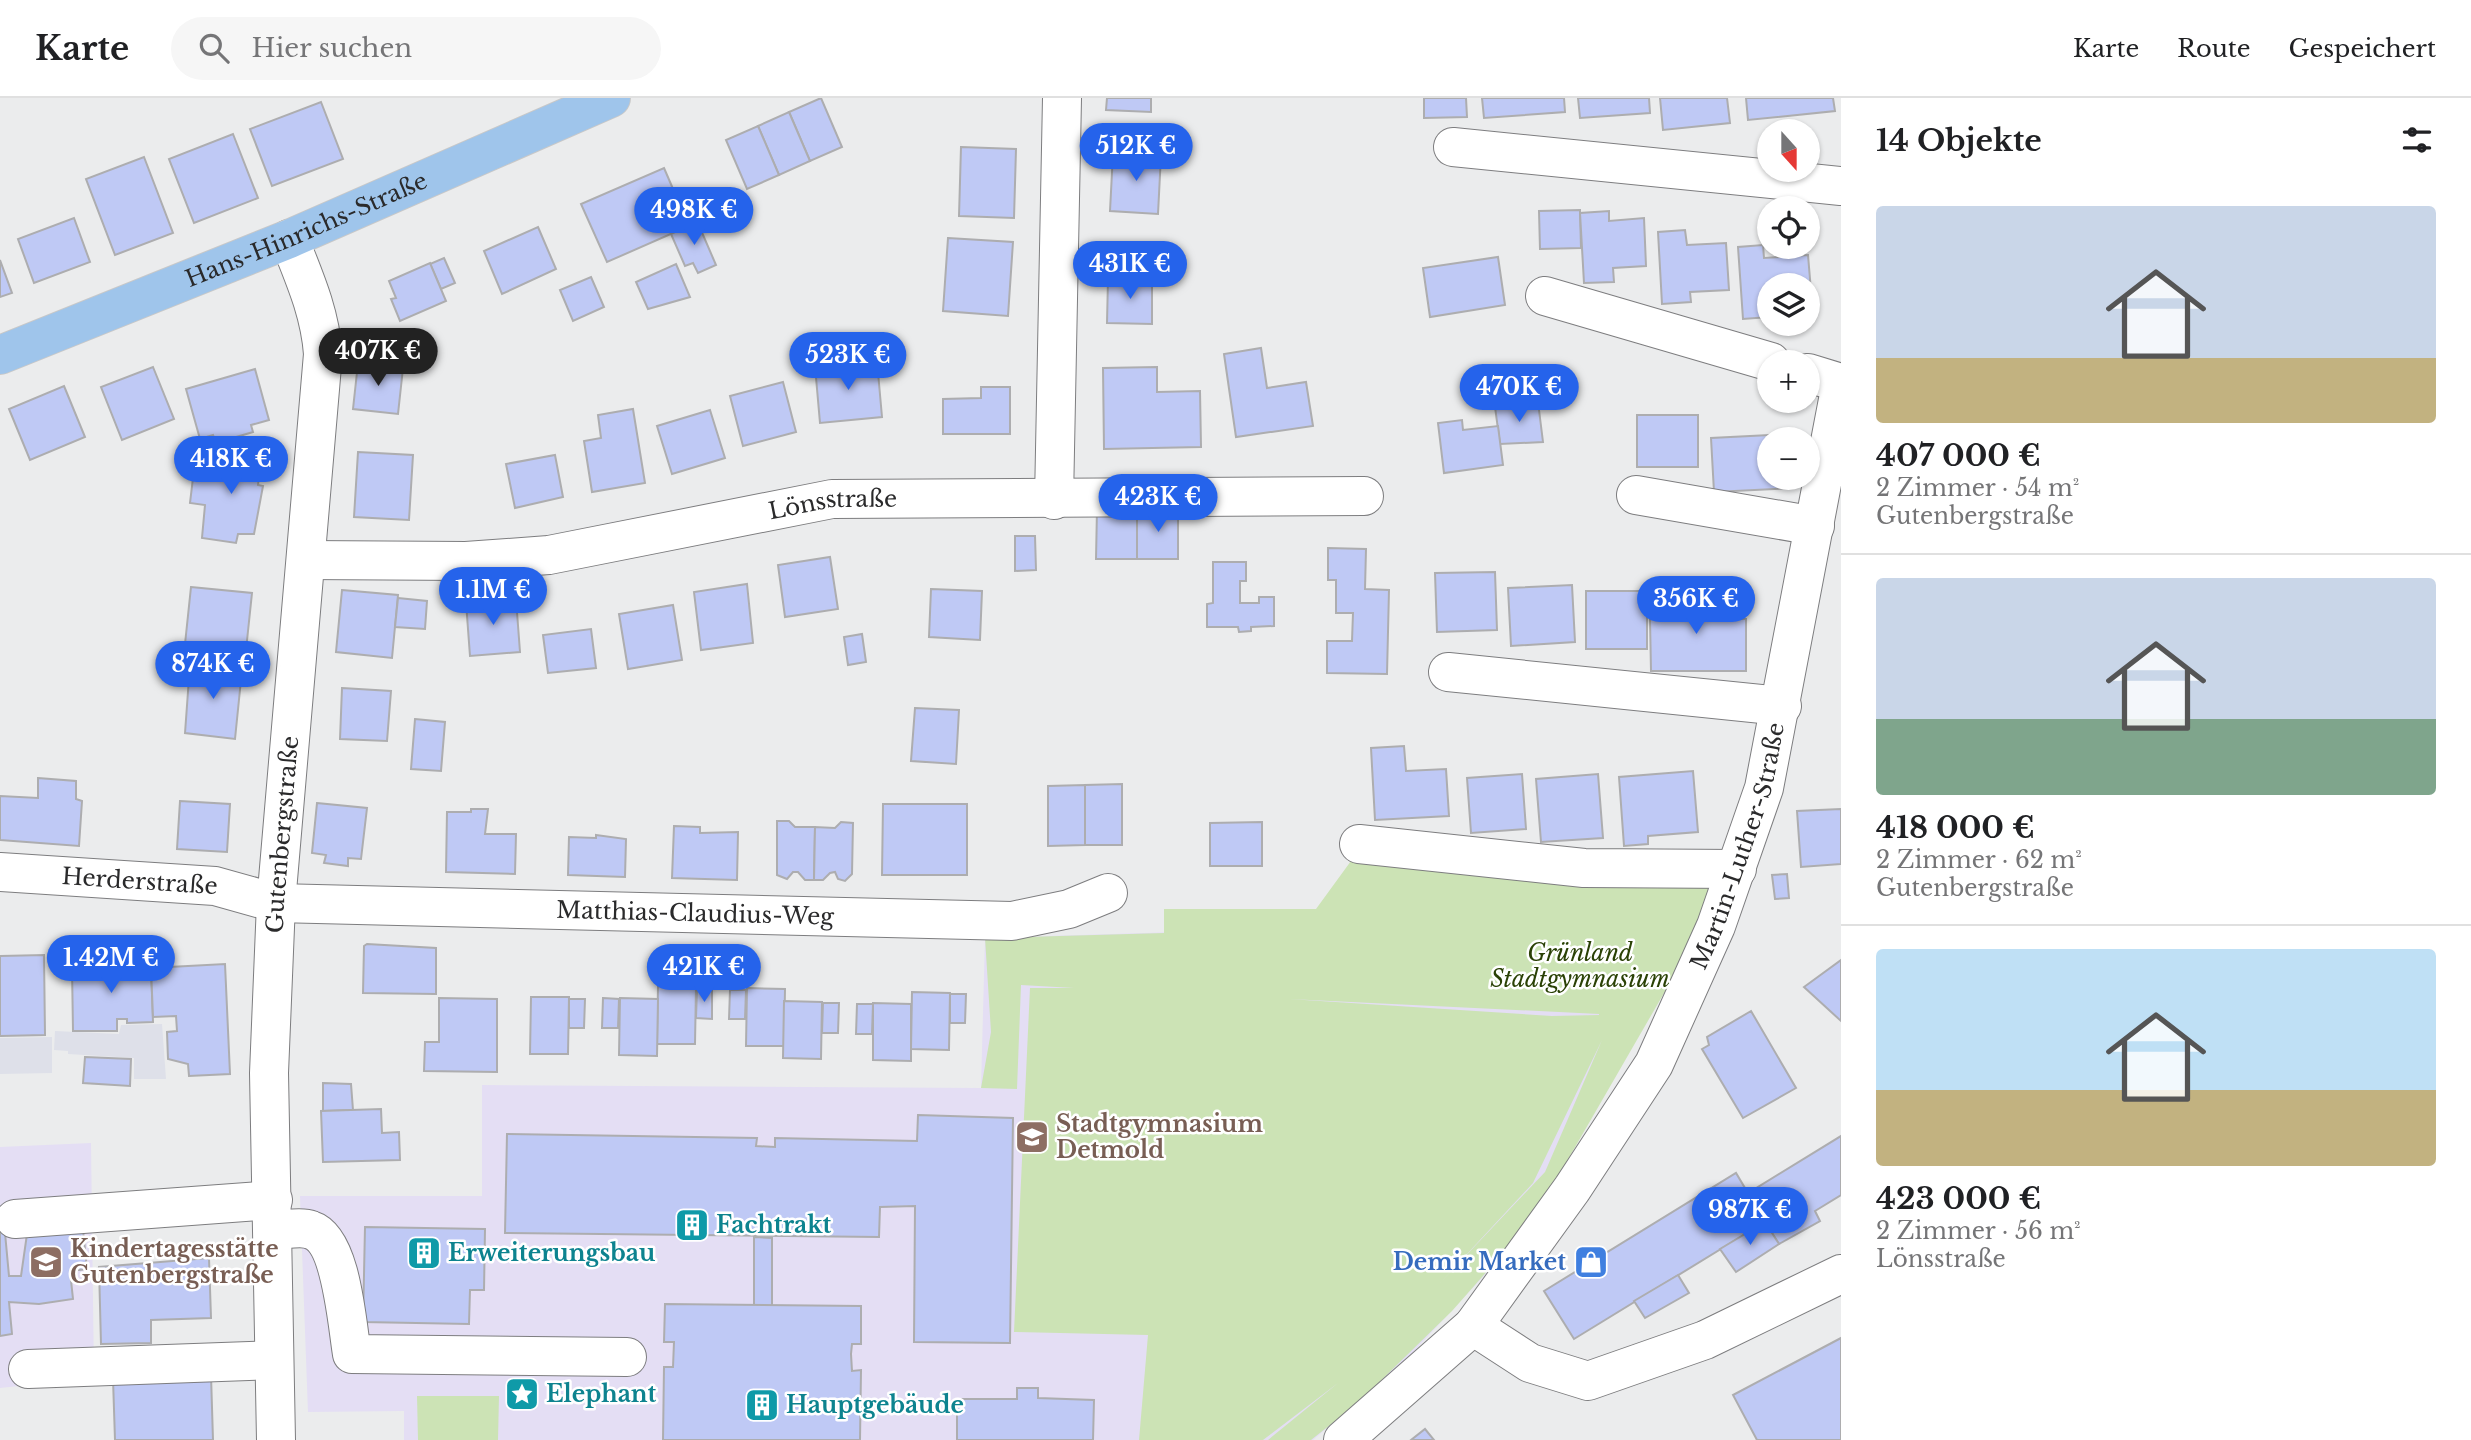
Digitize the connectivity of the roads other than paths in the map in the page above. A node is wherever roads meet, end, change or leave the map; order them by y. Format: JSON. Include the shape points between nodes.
{"nodes":[{"id":1,"x":1062,"y":98,"type":"edge"},
{"id":2,"x":591,"y":102,"type":"edge"},
{"id":3,"x":1453,"y":147,"type":"dead end"},
{"id":4,"x":1841,"y":187,"type":"edge"},
{"id":5,"x":289,"y":239,"type":"junction"},
{"id":6,"x":1545,"y":296,"type":"dead end"},
{"id":7,"x":0,"y":355,"type":"edge"},
{"id":8,"x":1757,"y":358,"type":"edge"},
{"id":9,"x":1820,"y":377,"type":"edge"},
{"id":10,"x":1841,"y":383,"type":"edge"},
{"id":11,"x":1636,"y":495,"type":"dead end"},
{"id":12,"x":1364,"y":496,"type":"dead end"},
{"id":13,"x":1054,"y":499,"type":"junction"},
{"id":14,"x":1815,"y":526,"type":"junction"},
{"id":15,"x":306,"y":560,"type":"junction"},
{"id":16,"x":1448,"y":672,"type":"dead end"},
{"id":17,"x":1782,"y":706,"type":"junction"},
{"id":18,"x":1359,"y":844,"type":"dead end"},
{"id":19,"x":1737,"y":870,"type":"junction"},
{"id":20,"x":0,"y":872,"type":"edge"},
{"id":21,"x":1108,"y":893,"type":"dead end"},
{"id":22,"x":276,"y":903,"type":"junction"},
{"id":23,"x":273,"y":1215,"type":"junction"},
{"id":24,"x":15,"y":1219,"type":"dead end"},
{"id":25,"x":1841,"y":1274,"type":"edge"},
{"id":26,"x":1473,"y":1326,"type":"junction"},
{"id":27,"x":627,"y":1357,"type":"dead end"},
{"id":28,"x":274,"y":1360,"type":"junction"},
{"id":29,"x":28,"y":1369,"type":"dead end"},
{"id":30,"x":276,"y":1440,"type":"edge"},
{"id":31,"x":1343,"y":1440,"type":"edge"}],
"edges":[{"from":1,"to":13,"type":"street"},
{"from":2,"to":5,"type":"main road","name":"Hans-Hinrichs-Straße"},
{"from":3,"to":4,"type":"street"},
{"from":5,"to":7,"type":"main road","name":"Hans-Hinrichs-Straße"},
{"from":5,"to":15,"type":"street","name":"Gutenbergstraße","via":[[321,326],[323,354]]},
{"from":6,"to":8,"type":"street"},
{"from":9,"to":10,"type":"street"},
{"from":10,"to":14,"type":"street","name":"Martin-Luther-Straße"},
{"from":11,"to":14,"type":"street"},
{"from":12,"to":13,"type":"street","name":"Lönsstraße"},
{"from":13,"to":15,"type":"street","name":"Lönsstraße","via":[[832,499],[549,555],[466,561]]},
{"from":14,"to":17,"type":"street","name":"Martin-Luther-Straße"},
{"from":15,"to":22,"type":"street","name":"Gutenbergstraße"},
{"from":16,"to":17,"type":"street"},
{"from":17,"to":19,"type":"street","name":"Martin-Luther-Straße","via":[[1764,789]]},
{"from":18,"to":19,"type":"street","via":[[1584,868]]},
{"from":19,"to":26,"type":"street","name":"Martin-Luther-Straße","via":[[1654,1064],[1572,1189]]},
{"from":20,"to":22,"type":"street","name":"Herderstraße","via":[[215,886]]},
{"from":21,"to":22,"type":"street","name":"Matthias-Claudius-Weg","via":[[1069,909],[1012,921]]},
{"from":22,"to":23,"type":"street","name":"Gutenbergstraße","via":[[269,1073]]},
{"from":23,"to":24,"type":"street"},
{"from":23,"to":27,"type":"street","via":[[323,1237],[336,1259],[352,1354]]},
{"from":23,"to":28,"type":"street","name":"Gutenbergstraße"},
{"from":25,"to":26,"type":"street","via":[[1705,1340],[1588,1381],[1530,1363]]},
{"from":26,"to":31,"type":"street","name":"Martin-Luther-Straße"},
{"from":28,"to":29,"type":"street"},
{"from":28,"to":30,"type":"street","name":"Gutenbergstraße"}]}
